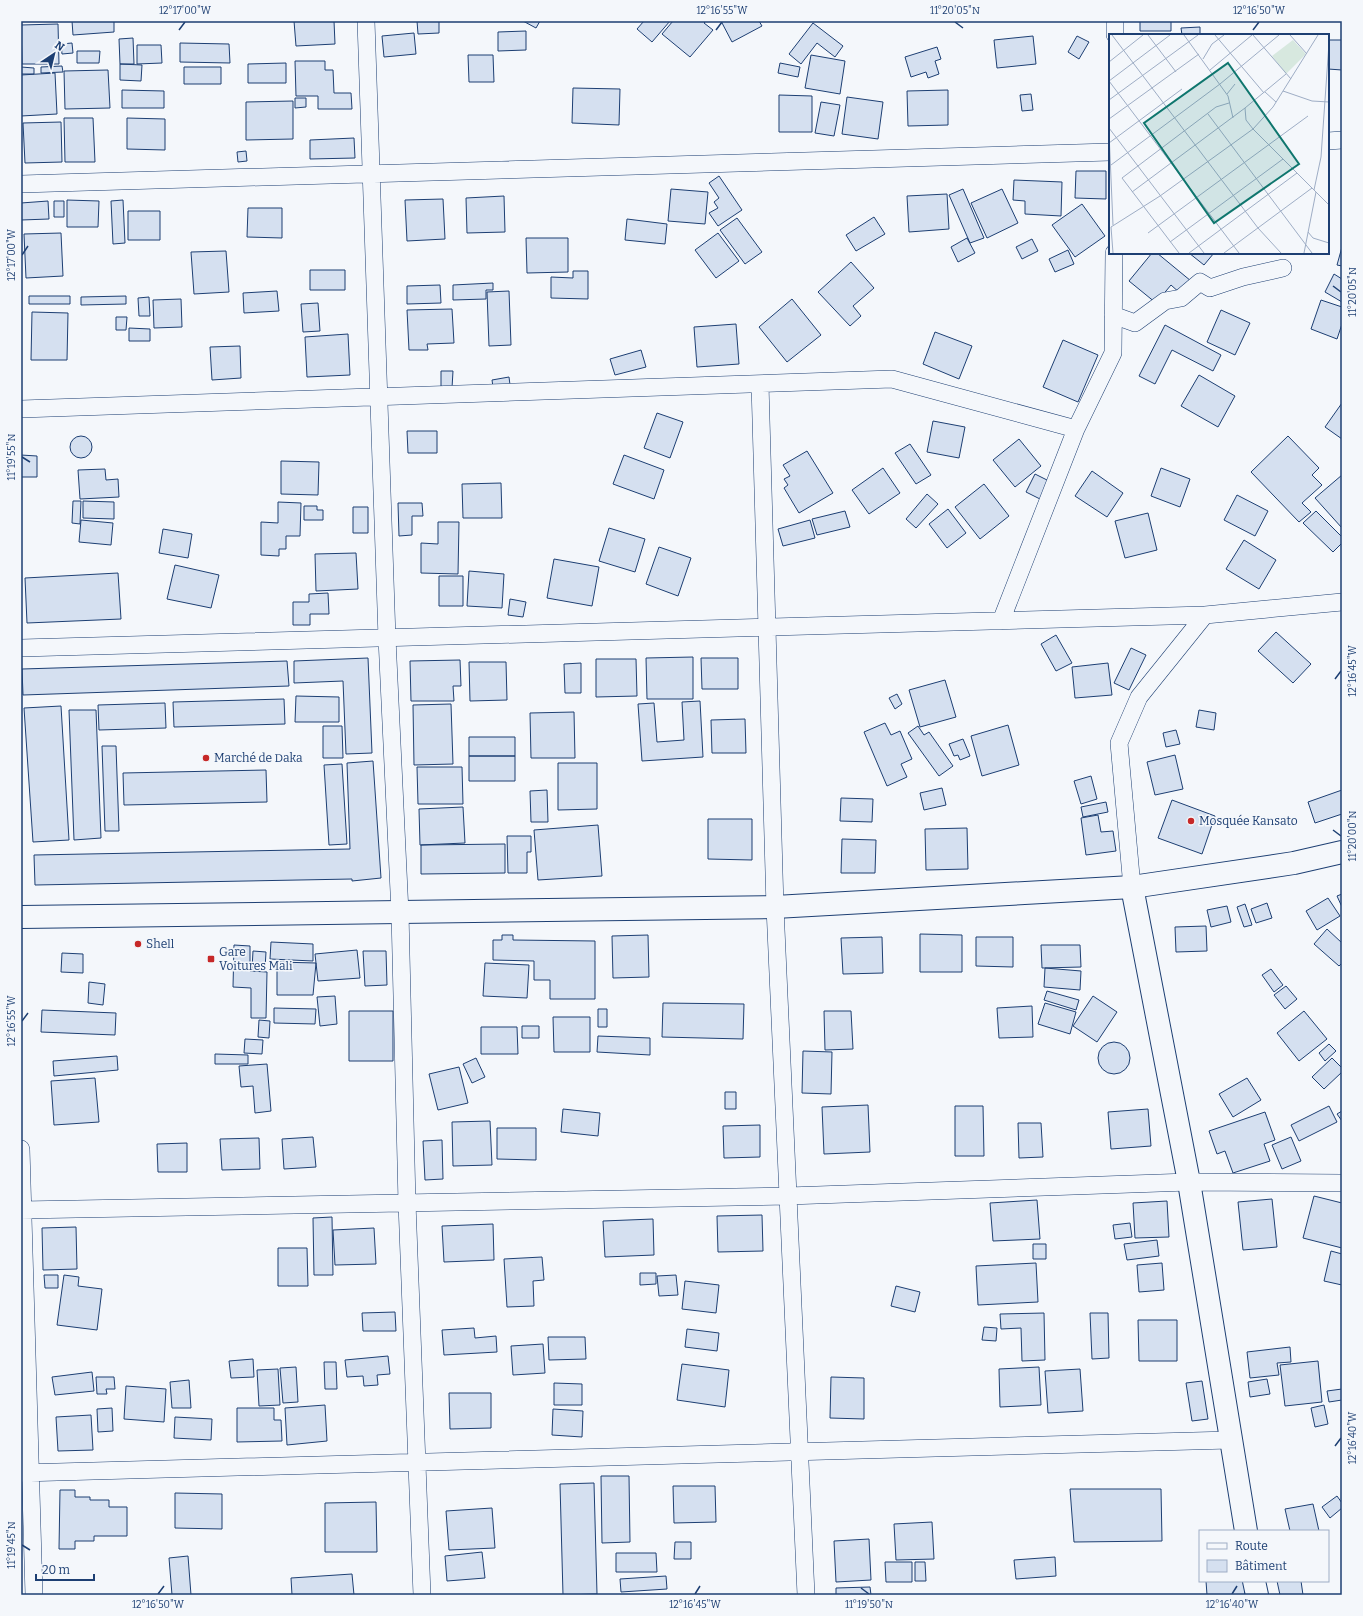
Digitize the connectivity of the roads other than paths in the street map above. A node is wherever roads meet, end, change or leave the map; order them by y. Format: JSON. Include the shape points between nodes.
{"nodes":[{"id":1,"x":366,"y":21,"type":"edge"},
{"id":2,"x":1115,"y":21,"type":"edge"},
{"id":3,"x":1115,"y":34,"type":"edge"},
{"id":4,"x":1342,"y":140,"type":"edge"},
{"id":5,"x":1329,"y":141,"type":"edge"},
{"id":6,"x":1109,"y":152,"type":"edge"},
{"id":7,"x":372,"y":174,"type":"junction"},
{"id":8,"x":21,"y":184,"type":"edge"},
{"id":9,"x":1114,"y":254,"type":"edge"},
{"id":10,"x":1283,"y":268,"type":"dead end"},
{"id":11,"x":1113,"y":315,"type":"junction"},
{"id":12,"x":760,"y":384,"type":"junction"},
{"id":13,"x":379,"y":396,"type":"junction"},
{"id":14,"x":21,"y":409,"type":"edge"},
{"id":15,"x":1076,"y":429,"type":"junction"},
{"id":16,"x":1342,"y":602,"type":"edge"},
{"id":17,"x":1204,"y":615,"type":"junction"},
{"id":18,"x":1001,"y":620,"type":"junction"},
{"id":19,"x":767,"y":627,"type":"junction"},
{"id":20,"x":387,"y":638,"type":"junction"},
{"id":21,"x":21,"y":648,"type":"edge"},
{"id":22,"x":1342,"y":852,"type":"edge"},
{"id":23,"x":1132,"y":887,"type":"junction"},
{"id":24,"x":775,"y":907,"type":"junction"},
{"id":25,"x":400,"y":913,"type":"junction"},
{"id":26,"x":21,"y":917,"type":"edge"},
{"id":27,"x":21,"y":1149,"type":"edge"},
{"id":28,"x":1189,"y":1182,"type":"junction"},
{"id":29,"x":1342,"y":1183,"type":"edge"},
{"id":30,"x":788,"y":1196,"type":"junction"},
{"id":31,"x":407,"y":1203,"type":"junction"},
{"id":32,"x":22,"y":1210,"type":"edge"},
{"id":33,"x":1230,"y":1440,"type":"junction"},
{"id":34,"x":799,"y":1452,"type":"junction"},
{"id":35,"x":417,"y":1462,"type":"junction"},
{"id":36,"x":26,"y":1473,"type":"edge"},
{"id":37,"x":1246,"y":1530,"type":"edge"},
{"id":38,"x":1254,"y":1582,"type":"edge"},
{"id":39,"x":34,"y":1595,"type":"edge"},
{"id":40,"x":422,"y":1595,"type":"edge"},
{"id":41,"x":806,"y":1595,"type":"edge"},
{"id":42,"x":1257,"y":1595,"type":"edge"}],
"edges":[{"from":1,"to":7,"type":"street"},
{"from":2,"to":3,"type":"street"},
{"from":4,"to":5,"type":"street"},
{"from":6,"to":7,"type":"street"},
{"from":7,"to":8,"type":"street"},
{"from":7,"to":13,"type":"street"},
{"from":9,"to":11,"type":"street"},
{"from":10,"to":11,"type":"street","via":[[1242,277],[1210,288],[1200,282],[1181,298],[1165,301],[1135,323]]},
{"from":11,"to":15,"type":"street","via":[[1113,353]]},
{"from":12,"to":13,"type":"street"},
{"from":12,"to":15,"type":"street","via":[[892,379]]},
{"from":12,"to":19,"type":"street"},
{"from":13,"to":14,"type":"street"},
{"from":13,"to":20,"type":"street"},
{"from":15,"to":18,"type":"street"},
{"from":16,"to":17,"type":"street"},
{"from":17,"to":18,"type":"street"},
{"from":17,"to":23,"type":"street","via":[[1139,697],[1119,743]]},
{"from":18,"to":19,"type":"street"},
{"from":19,"to":20,"type":"street"},
{"from":19,"to":24,"type":"street"},
{"from":20,"to":21,"type":"street"},
{"from":20,"to":25,"type":"street"},
{"from":22,"to":23,"type":"main road","via":[[1294,863]]},
{"from":23,"to":24,"type":"main road"},
{"from":23,"to":28,"type":"main road"},
{"from":24,"to":25,"type":"main road"},
{"from":24,"to":30,"type":"street"},
{"from":25,"to":26,"type":"main road"},
{"from":25,"to":31,"type":"street"},
{"from":27,"to":32,"type":"street"},
{"from":28,"to":29,"type":"street"},
{"from":28,"to":30,"type":"street"},
{"from":28,"to":33,"type":"main road"},
{"from":30,"to":31,"type":"street"},
{"from":30,"to":34,"type":"street"},
{"from":31,"to":32,"type":"street"},
{"from":31,"to":35,"type":"street"},
{"from":32,"to":36,"type":"street"},
{"from":33,"to":34,"type":"street"},
{"from":33,"to":37,"type":"main road"},
{"from":34,"to":35,"type":"street"},
{"from":34,"to":41,"type":"street"},
{"from":35,"to":36,"type":"street"},
{"from":35,"to":40,"type":"street"},
{"from":36,"to":39,"type":"street"},
{"from":38,"to":42,"type":"main road"}]}
